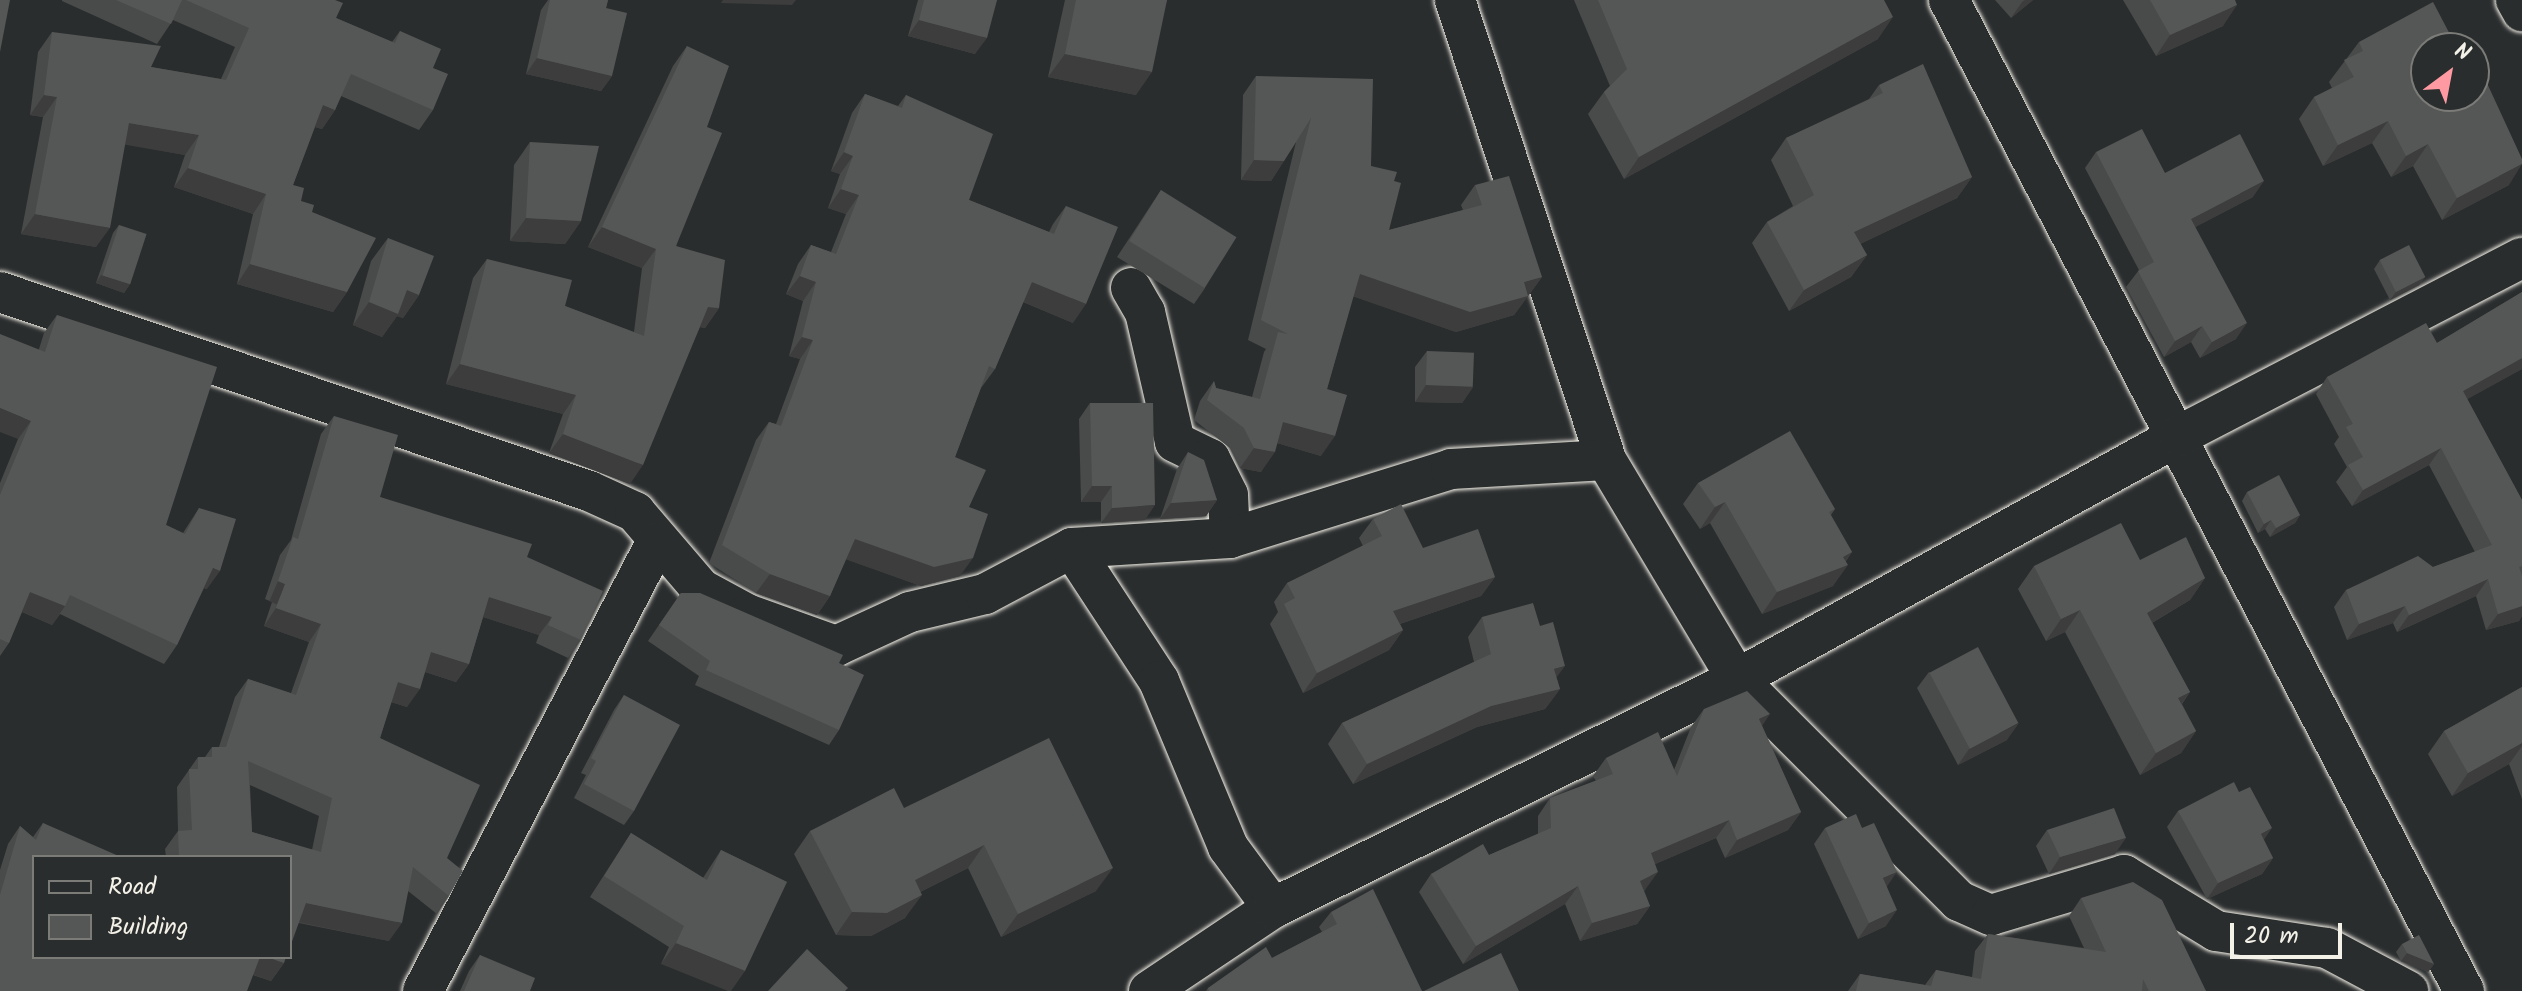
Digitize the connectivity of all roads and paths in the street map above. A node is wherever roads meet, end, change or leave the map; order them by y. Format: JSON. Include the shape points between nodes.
{"nodes":[{"id":1,"x":1455,"y":0,"type":"edge"},
{"id":2,"x":1949,"y":0,"type":"edge"},
{"id":3,"x":2516,"y":0,"type":"edge"},
{"id":4,"x":2522,"y":11,"type":"edge"},
{"id":5,"x":2522,"y":258,"type":"edge"},
{"id":6,"x":1131,"y":288,"type":"dead end"},
{"id":7,"x":0,"y":292,"type":"edge"},
{"id":8,"x":2180,"y":435,"type":"junction"},
{"id":9,"x":1606,"y":460,"type":"junction"},
{"id":10,"x":1230,"y":538,"type":"junction"},
{"id":11,"x":656,"y":543,"type":"junction"},
{"id":12,"x":1072,"y":548,"type":"junction"},
{"id":13,"x":1737,"y":679,"type":"junction"},
{"id":14,"x":1273,"y":908,"type":"junction"},
{"id":15,"x":423,"y":991,"type":"edge"},
{"id":16,"x":1149,"y":991,"type":"edge"},
{"id":17,"x":2408,"y":991,"type":"edge"},
{"id":18,"x":2464,"y":991,"type":"edge"}],
"edges":[{"from":1,"to":9,"type":"street"},
{"from":2,"to":8,"type":"street"},
{"from":3,"to":4,"type":"street"},
{"from":5,"to":8,"type":"street"},
{"from":6,"to":10,"type":"street","via":[[1145,312],[1175,442],[1210,459],[1228,495]]},
{"from":7,"to":11,"type":"street","via":[[519,464],[635,512]]},
{"from":8,"to":13,"type":"street"},
{"from":8,"to":18,"type":"street"},
{"from":9,"to":10,"type":"street","via":[[1451,469]]},
{"from":9,"to":13,"type":"street"},
{"from":10,"to":12,"type":"street"},
{"from":11,"to":12,"type":"street","via":[[701,589],[747,614],[836,646],[910,612],[985,594]]},
{"from":11,"to":15,"type":"street"},
{"from":12,"to":14,"type":"street","via":[[1159,681],[1228,847]]},
{"from":13,"to":14,"type":"street"},
{"from":13,"to":17,"type":"street","via":[[1959,901],[1991,915],[2124,875],[2216,931],[2327,948]]},
{"from":14,"to":16,"type":"street"}]}
